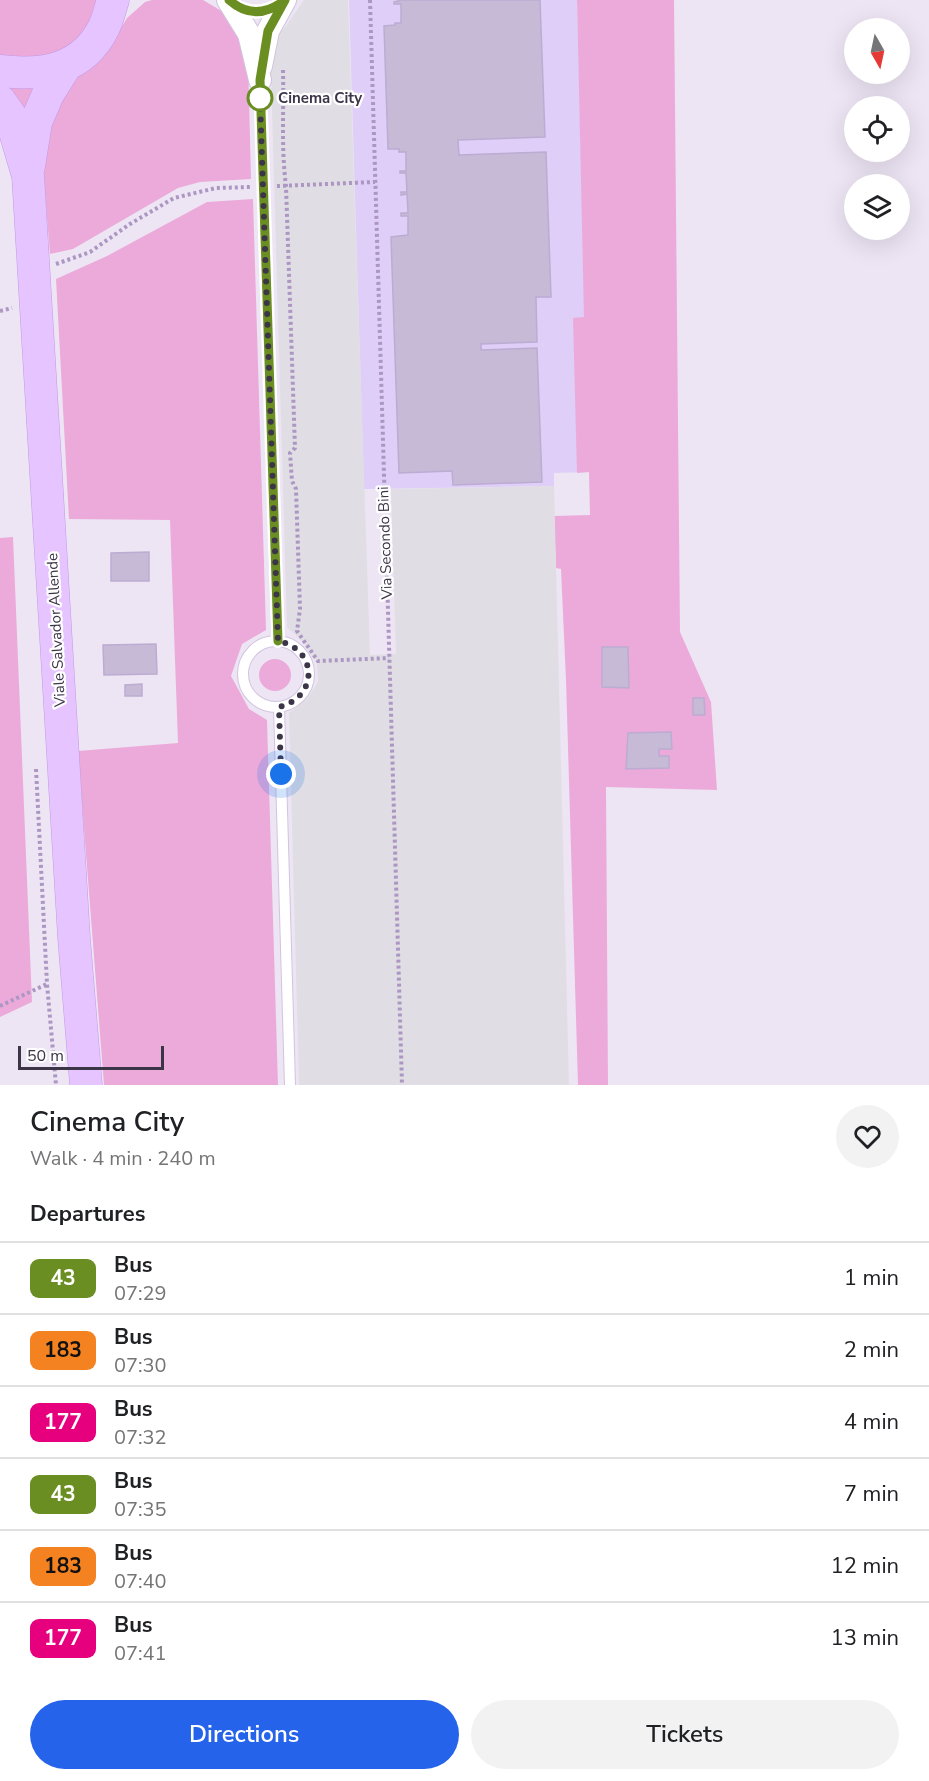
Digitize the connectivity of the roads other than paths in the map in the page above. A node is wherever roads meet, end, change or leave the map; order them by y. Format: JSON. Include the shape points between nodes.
{"nodes":[{"id":1,"x":131,"y":0,"type":"edge"},
{"id":2,"x":228,"y":0,"type":"edge"},
{"id":3,"x":285,"y":0,"type":"edge"},
{"id":4,"x":109,"y":13,"type":"edge"},
{"id":5,"x":65,"y":67,"type":"junction"},
{"id":6,"x":0,"y":71,"type":"edge"},
{"id":7,"x":260,"y":80,"type":"junction"},
{"id":8,"x":0,"y":101,"type":"edge"},
{"id":9,"x":28,"y":176,"type":"junction"},
{"id":10,"x":278,"y":641,"type":"junction"},
{"id":11,"x":279,"y":707,"type":"junction"},
{"id":12,"x":86,"y":1085,"type":"edge"},
{"id":13,"x":290,"y":1085,"type":"edge"}],
"edges":[{"from":1,"to":4,"type":"street"},
{"from":2,"to":3,"type":"street","via":[[249,12],[275,8]]},
{"from":2,"to":7,"type":"street","via":[[249,34]]},
{"from":3,"to":7,"type":"street","via":[[268,31]]},
{"from":4,"to":5,"type":"main road","via":[[94,43]]},
{"from":5,"to":6,"type":"main road","via":[[38,73]]},
{"from":5,"to":9,"type":"main road","name":"Viale Salvador Allende","via":[[36,122]]},
{"from":7,"to":10,"type":"lane"},
{"from":8,"to":9,"type":"main road","name":"Viale Salvador Allende","via":[[10,115]]},
{"from":9,"to":12,"type":"main road","name":"Viale Salvador Allende"},
{"from":10,"to":11,"type":"lane","via":[[296,648],[309,673],[304,692],[297,700]]},
{"from":10,"to":11,"type":"lane","via":[[256,647],[249,654],[242,675],[249,695],[258,703]]},
{"from":11,"to":13,"type":"lane"}]}
